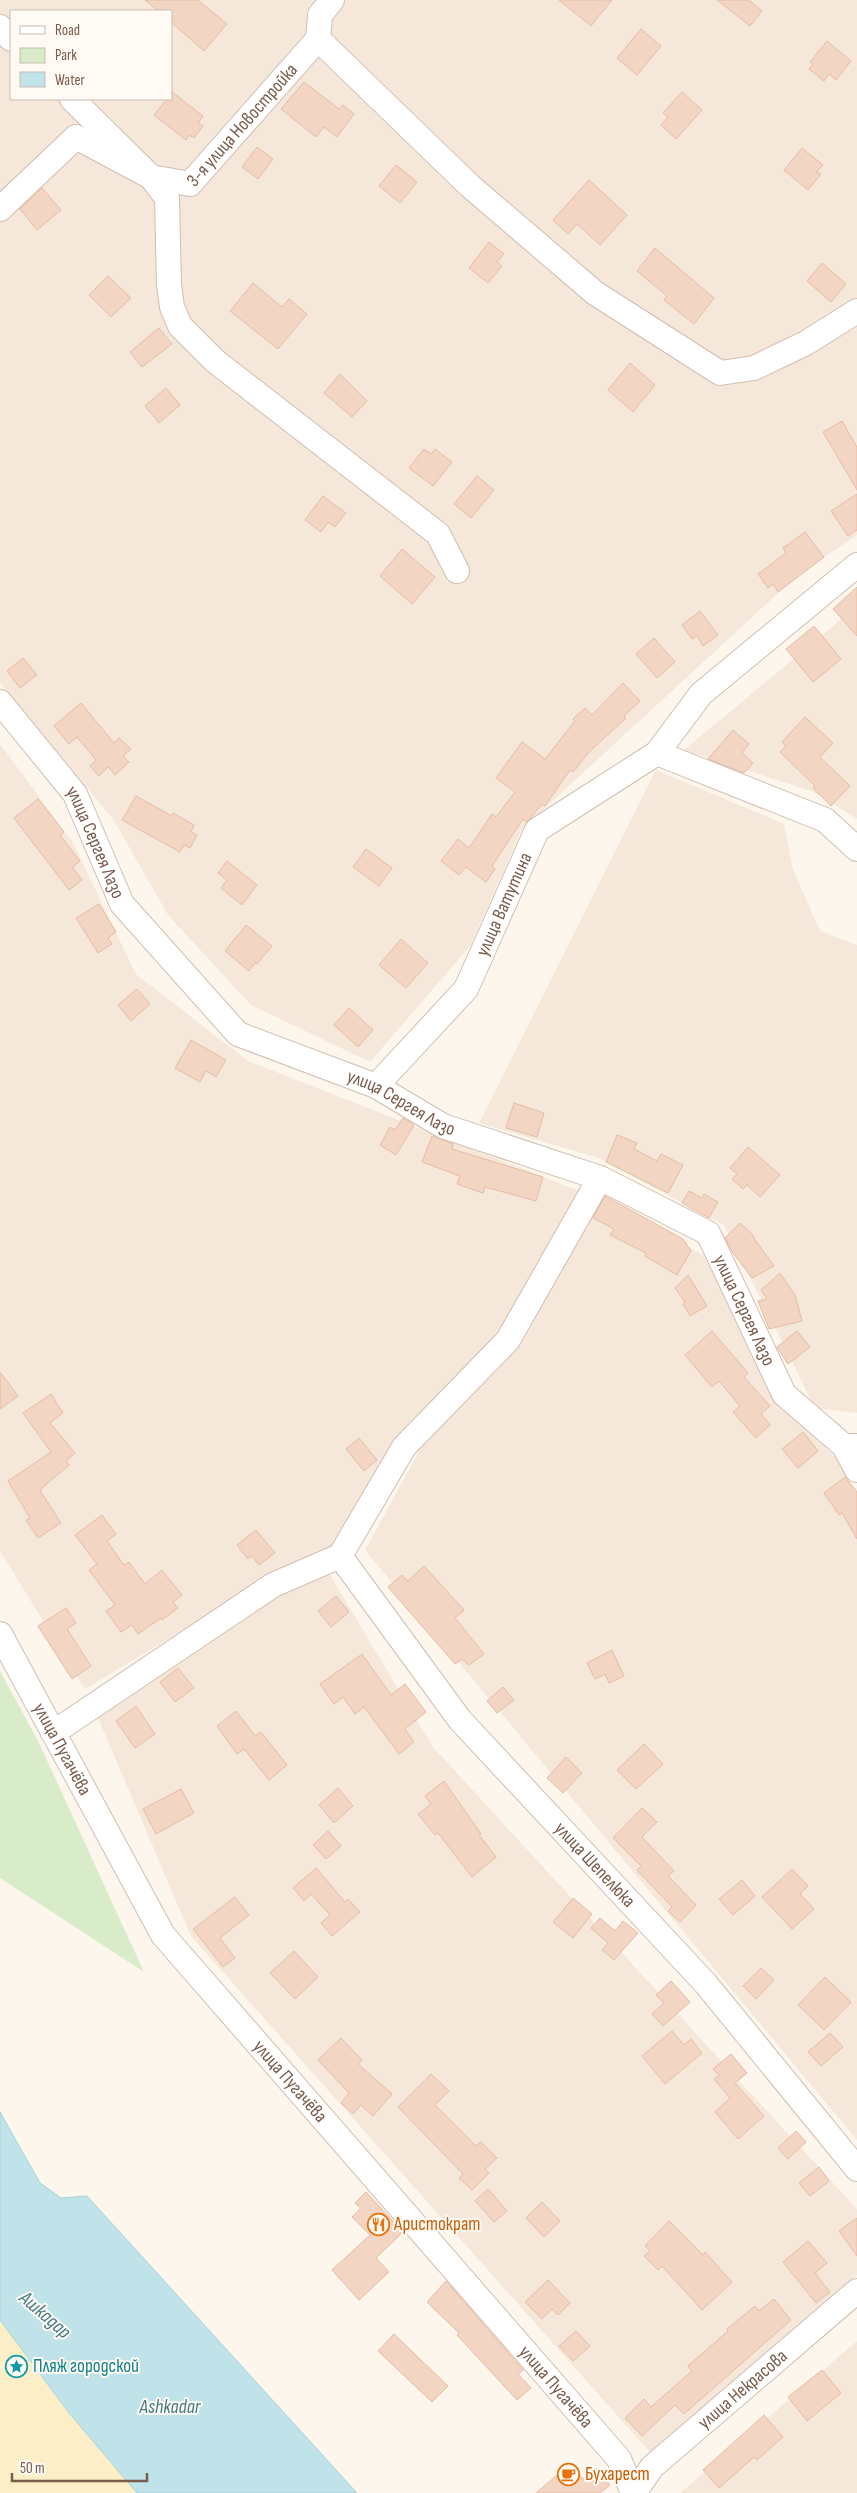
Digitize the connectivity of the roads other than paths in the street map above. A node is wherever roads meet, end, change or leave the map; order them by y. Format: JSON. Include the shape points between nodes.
{"nodes":[{"id":1,"x":332,"y":0,"type":"edge"},
{"id":2,"x":0,"y":28,"type":"edge"},
{"id":3,"x":10,"y":38,"type":"edge"},
{"id":4,"x":318,"y":38,"type":"junction"},
{"id":5,"x":73,"y":100,"type":"edge"},
{"id":6,"x":151,"y":177,"type":"junction"},
{"id":7,"x":0,"y":209,"type":"edge"},
{"id":8,"x":857,"y":311,"type":"edge"},
{"id":9,"x":857,"y":565,"type":"edge"},
{"id":10,"x":457,"y":571,"type":"dead end"},
{"id":11,"x":0,"y":702,"type":"edge"},
{"id":12,"x":657,"y":753,"type":"junction"},
{"id":13,"x":857,"y":849,"type":"edge"},
{"id":14,"x":376,"y":1086,"type":"junction"},
{"id":15,"x":600,"y":1178,"type":"junction"},
{"id":16,"x":850,"y":1446,"type":"edge"},
{"id":17,"x":857,"y":1470,"type":"edge"},
{"id":18,"x":340,"y":1556,"type":"junction"},
{"id":19,"x":0,"y":1634,"type":"edge"},
{"id":20,"x":54,"y":1733,"type":"junction"},
{"id":21,"x":857,"y":2169,"type":"edge"},
{"id":22,"x":857,"y":2291,"type":"edge"},
{"id":23,"x":634,"y":2493,"type":"edge"}],
"edges":[{"from":1,"to":4,"type":"street","via":[[320,15]]},
{"from":2,"to":3,"type":"street"},
{"from":4,"to":6,"type":"street","name":"3-я улица Новостройка","via":[[190,184]]},
{"from":4,"to":8,"type":"street","via":[[470,186],[595,293],[720,373],[754,368],[806,343]]},
{"from":5,"to":6,"type":"street"},
{"from":6,"to":7,"type":"street","name":"3-я улица Новостройка","via":[[76,137]]},
{"from":6,"to":10,"type":"street","via":[[167,198],[169,285],[172,307],[180,326],[215,361],[438,534]]},
{"from":9,"to":12,"type":"street","name":"улица Ватутина","via":[[701,694]]},
{"from":11,"to":14,"type":"street","name":"улица Сергея Лазо","via":[[75,794],[122,904],[238,1034]]},
{"from":12,"to":13,"type":"street","via":[[825,820]]},
{"from":12,"to":14,"type":"street","name":"улица Ватутина","via":[[537,830],[466,989]]},
{"from":14,"to":15,"type":"street","name":"улица Сергея Лазо","via":[[443,1126]]},
{"from":15,"to":16,"type":"street","name":"улица Сергея Лазо","via":[[708,1233],[784,1394]]},
{"from":15,"to":18,"type":"street","via":[[508,1340],[404,1448]]},
{"from":16,"to":17,"type":"street","name":"улица Сергея Лазо"},
{"from":18,"to":20,"type":"street","via":[[272,1585]]},
{"from":18,"to":21,"type":"street","name":"улица Шепелюка","via":[[460,1720],[706,1984]]},
{"from":19,"to":20,"type":"street","name":"улица Пугачёва"},
{"from":20,"to":23,"type":"street","name":"улица Пугачёва","via":[[163,1935],[618,2459]]},
{"from":22,"to":23,"type":"street","name":"улица Некрасова","via":[[652,2466]]}]}
